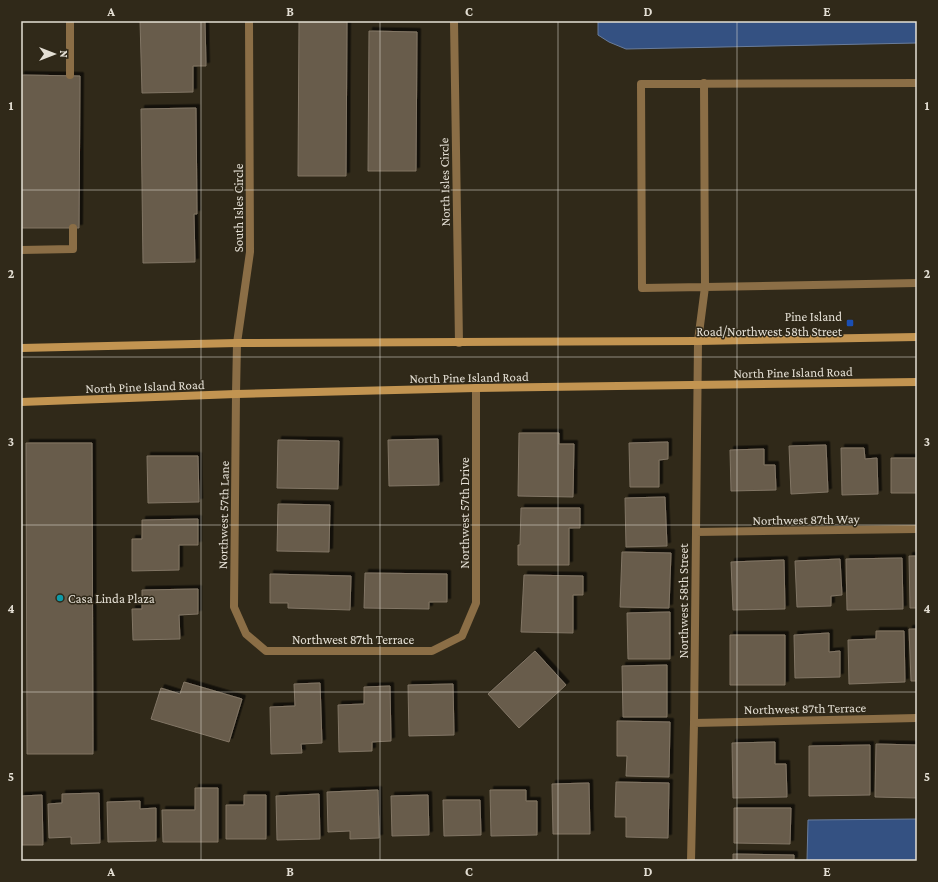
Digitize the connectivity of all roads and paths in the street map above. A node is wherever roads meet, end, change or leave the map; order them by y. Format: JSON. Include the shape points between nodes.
{"nodes":[{"id":1,"x":70,"y":21,"type":"edge"},
{"id":2,"x":249,"y":21,"type":"edge"},
{"id":3,"x":454,"y":21,"type":"edge"},
{"id":4,"x":70,"y":75,"type":"dead end"},
{"id":5,"x":704,"y":83,"type":"junction"},
{"id":6,"x":917,"y":83,"type":"edge"},
{"id":7,"x":72,"y":228,"type":"dead end"},
{"id":8,"x":21,"y":250,"type":"edge"},
{"id":9,"x":917,"y":283,"type":"edge"},
{"id":10,"x":705,"y":287,"type":"junction"},
{"id":11,"x":917,"y":337,"type":"edge"},
{"id":12,"x":698,"y":341,"type":"junction"},
{"id":13,"x":237,"y":343,"type":"junction"},
{"id":14,"x":459,"y":343,"type":"junction"},
{"id":15,"x":21,"y":348,"type":"edge"},
{"id":16,"x":917,"y":382,"type":"edge"},
{"id":17,"x":698,"y":386,"type":"junction"},
{"id":18,"x":476,"y":388,"type":"junction"},
{"id":19,"x":236,"y":394,"type":"junction"},
{"id":20,"x":21,"y":402,"type":"edge"},
{"id":21,"x":917,"y":529,"type":"edge"},
{"id":22,"x":696,"y":532,"type":"junction"},
{"id":23,"x":246,"y":634,"type":"joint"},
{"id":24,"x":462,"y":636,"type":"joint"},
{"id":25,"x":917,"y":718,"type":"edge"},
{"id":26,"x":694,"y":723,"type":"junction"},
{"id":27,"x":691,"y":861,"type":"edge"}],
"edges":[{"from":1,"to":4,"type":"street"},
{"from":2,"to":13,"type":"street","name":"South Isles Circle","via":[[250,252]]},
{"from":3,"to":14,"type":"street","name":"North Isles Circle"},
{"from":5,"to":6,"type":"street"},
{"from":5,"to":10,"type":"street","name":"Northwest 58th Street"},
{"from":5,"to":10,"type":"street","via":[[641,84],[642,288]]},
{"from":7,"to":8,"type":"street","via":[[73,248]]},
{"from":9,"to":10,"type":"street"},
{"from":10,"to":12,"type":"street","name":"Northwest 58th Street"},
{"from":11,"to":12,"type":"main road"},
{"from":12,"to":14,"type":"main road"},
{"from":12,"to":17,"type":"street","name":"Northwest 58th Street"},
{"from":13,"to":14,"type":"main road"},
{"from":13,"to":15,"type":"main road"},
{"from":13,"to":19,"type":"street","name":"South Isles Circle"},
{"from":16,"to":17,"type":"main road","name":"North Pine Island Road"},
{"from":17,"to":18,"type":"main road","name":"North Pine Island Road"},
{"from":17,"to":22,"type":"street","name":"Northwest 58th Street"},
{"from":18,"to":19,"type":"main road","name":"North Pine Island Road"},
{"from":18,"to":24,"type":"street","name":"Northwest 57th Drive","via":[[476,603]]},
{"from":19,"to":20,"type":"main road","name":"North Pine Island Road"},
{"from":19,"to":23,"type":"street","name":"Northwest 57th Lane","via":[[234,607]]},
{"from":21,"to":22,"type":"street","name":"Northwest 87th Way"},
{"from":22,"to":26,"type":"street","name":"Northwest 58th Street"},
{"from":23,"to":24,"type":"street","name":"Northwest 87th Terrace","via":[[266,651],[432,651]]},
{"from":25,"to":26,"type":"street","name":"Northwest 87th Terrace"},
{"from":26,"to":27,"type":"street","name":"Northwest 58th Street"}]}
